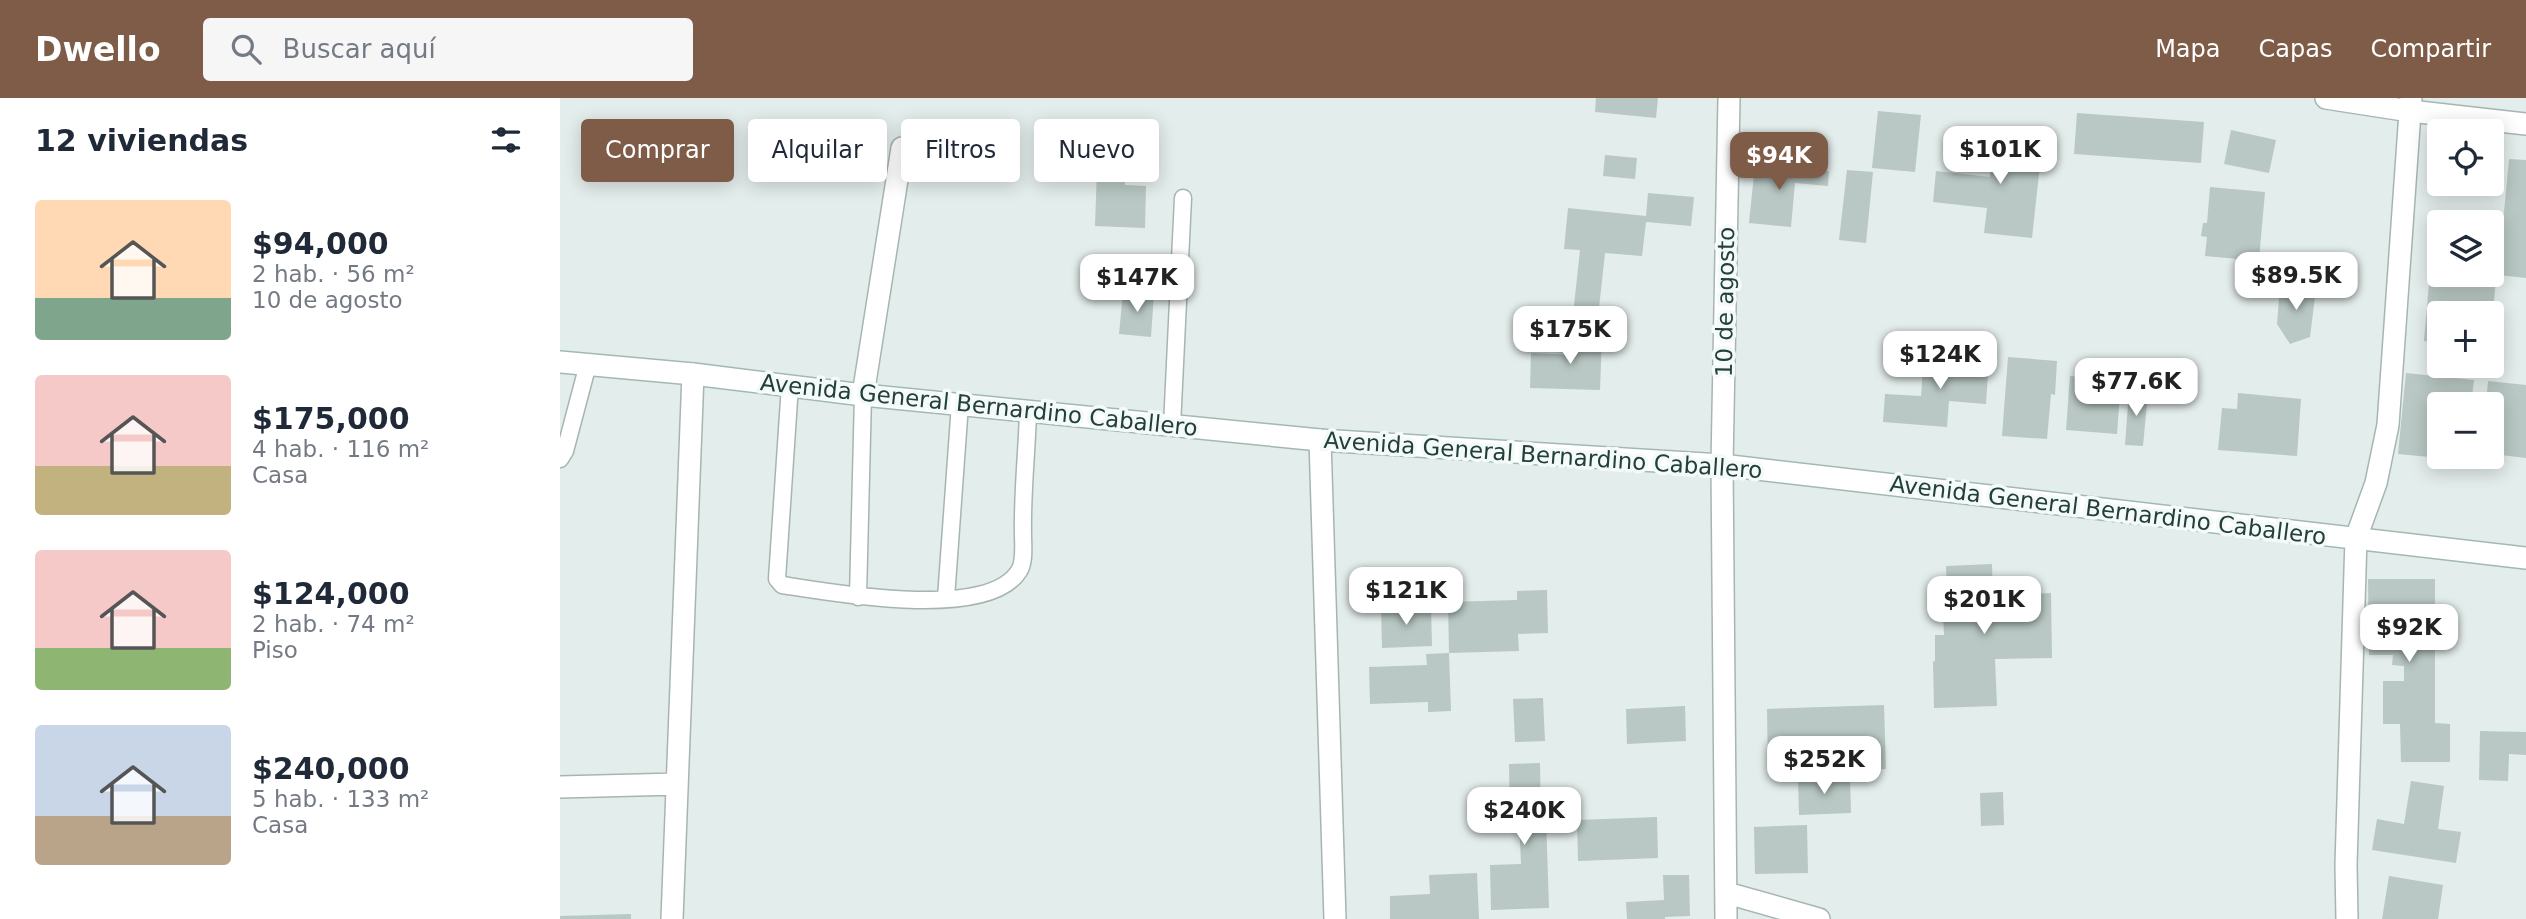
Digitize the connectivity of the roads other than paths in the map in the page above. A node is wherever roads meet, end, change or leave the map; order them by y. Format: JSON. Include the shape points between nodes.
{"nodes":[{"id":1,"x":1729,"y":98,"type":"edge"},
{"id":2,"x":2326,"y":98,"type":"edge"},
{"id":3,"x":2411,"y":104,"type":"edge"},
{"id":4,"x":2526,"y":124,"type":"edge"},
{"id":5,"x":901,"y":154,"type":"edge"},
{"id":6,"x":1183,"y":198,"type":"dead end"},
{"id":7,"x":560,"y":362,"type":"edge"},
{"id":8,"x":588,"y":364,"type":"junction"},
{"id":9,"x":693,"y":374,"type":"junction"},
{"id":10,"x":790,"y":385,"type":"junction"},
{"id":11,"x":863,"y":395,"type":"junction"},
{"id":12,"x":960,"y":404,"type":"junction"},
{"id":13,"x":1028,"y":411,"type":"junction"},
{"id":14,"x":1172,"y":426,"type":"junction"},
{"id":15,"x":1320,"y":440,"type":"junction"},
{"id":16,"x":560,"y":459,"type":"edge"},
{"id":17,"x":1722,"y":465,"type":"junction"},
{"id":18,"x":2356,"y":538,"type":"junction"},
{"id":19,"x":2526,"y":558,"type":"edge"},
{"id":20,"x":858,"y":597,"type":"junction"},
{"id":21,"x":946,"y":598,"type":"junction"},
{"id":22,"x":677,"y":784,"type":"junction"},
{"id":23,"x":560,"y":788,"type":"edge"},
{"id":24,"x":1727,"y":893,"type":"junction"},
{"id":25,"x":671,"y":919,"type":"edge"},
{"id":26,"x":1335,"y":919,"type":"edge"},
{"id":27,"x":1726,"y":919,"type":"edge"},
{"id":28,"x":1819,"y":919,"type":"edge"},
{"id":29,"x":2347,"y":919,"type":"edge"}],
"edges":[{"from":1,"to":17,"type":"street","name":"10 de agosto"},
{"from":2,"to":3,"type":"street"},
{"from":3,"to":4,"type":"street"},
{"from":3,"to":18,"type":"street","via":[[2388,425],[2376,484]]},
{"from":5,"to":11,"type":"street"},
{"from":6,"to":14,"type":"lane"},
{"from":7,"to":8,"type":"street","name":"Avenida General Bernardino Caballero"},
{"from":8,"to":9,"type":"street","name":"Avenida General Bernardino Caballero"},
{"from":8,"to":16,"type":"lane"},
{"from":9,"to":10,"type":"street","name":"Avenida General Bernardino Caballero"},
{"from":9,"to":22,"type":"street"},
{"from":10,"to":11,"type":"street","name":"Avenida General Bernardino Caballero"},
{"from":10,"to":20,"type":"lane","via":[[777,579],[782,585]]},
{"from":11,"to":12,"type":"street","name":"Avenida General Bernardino Caballero"},
{"from":11,"to":20,"type":"lane"},
{"from":12,"to":13,"type":"street","name":"Avenida General Bernardino Caballero"},
{"from":12,"to":21,"type":"lane"},
{"from":13,"to":14,"type":"street","name":"Avenida General Bernardino Caballero"},
{"from":13,"to":21,"type":"lane","via":[[1020,570],[1003,589]]},
{"from":14,"to":15,"type":"street","name":"Avenida General Bernardino Caballero"},
{"from":15,"to":17,"type":"street","name":"Avenida General Bernardino Caballero"},
{"from":15,"to":26,"type":"street"},
{"from":17,"to":18,"type":"street","name":"Avenida General Bernardino Caballero"},
{"from":17,"to":24,"type":"street","name":"10 de agosto"},
{"from":18,"to":19,"type":"street","name":"Avenida General Bernardino Caballero"},
{"from":18,"to":29,"type":"street"},
{"from":20,"to":21,"type":"lane"},
{"from":22,"to":23,"type":"street"},
{"from":22,"to":25,"type":"street"},
{"from":24,"to":27,"type":"street","name":"10 de agosto"},
{"from":24,"to":28,"type":"street"}]}
